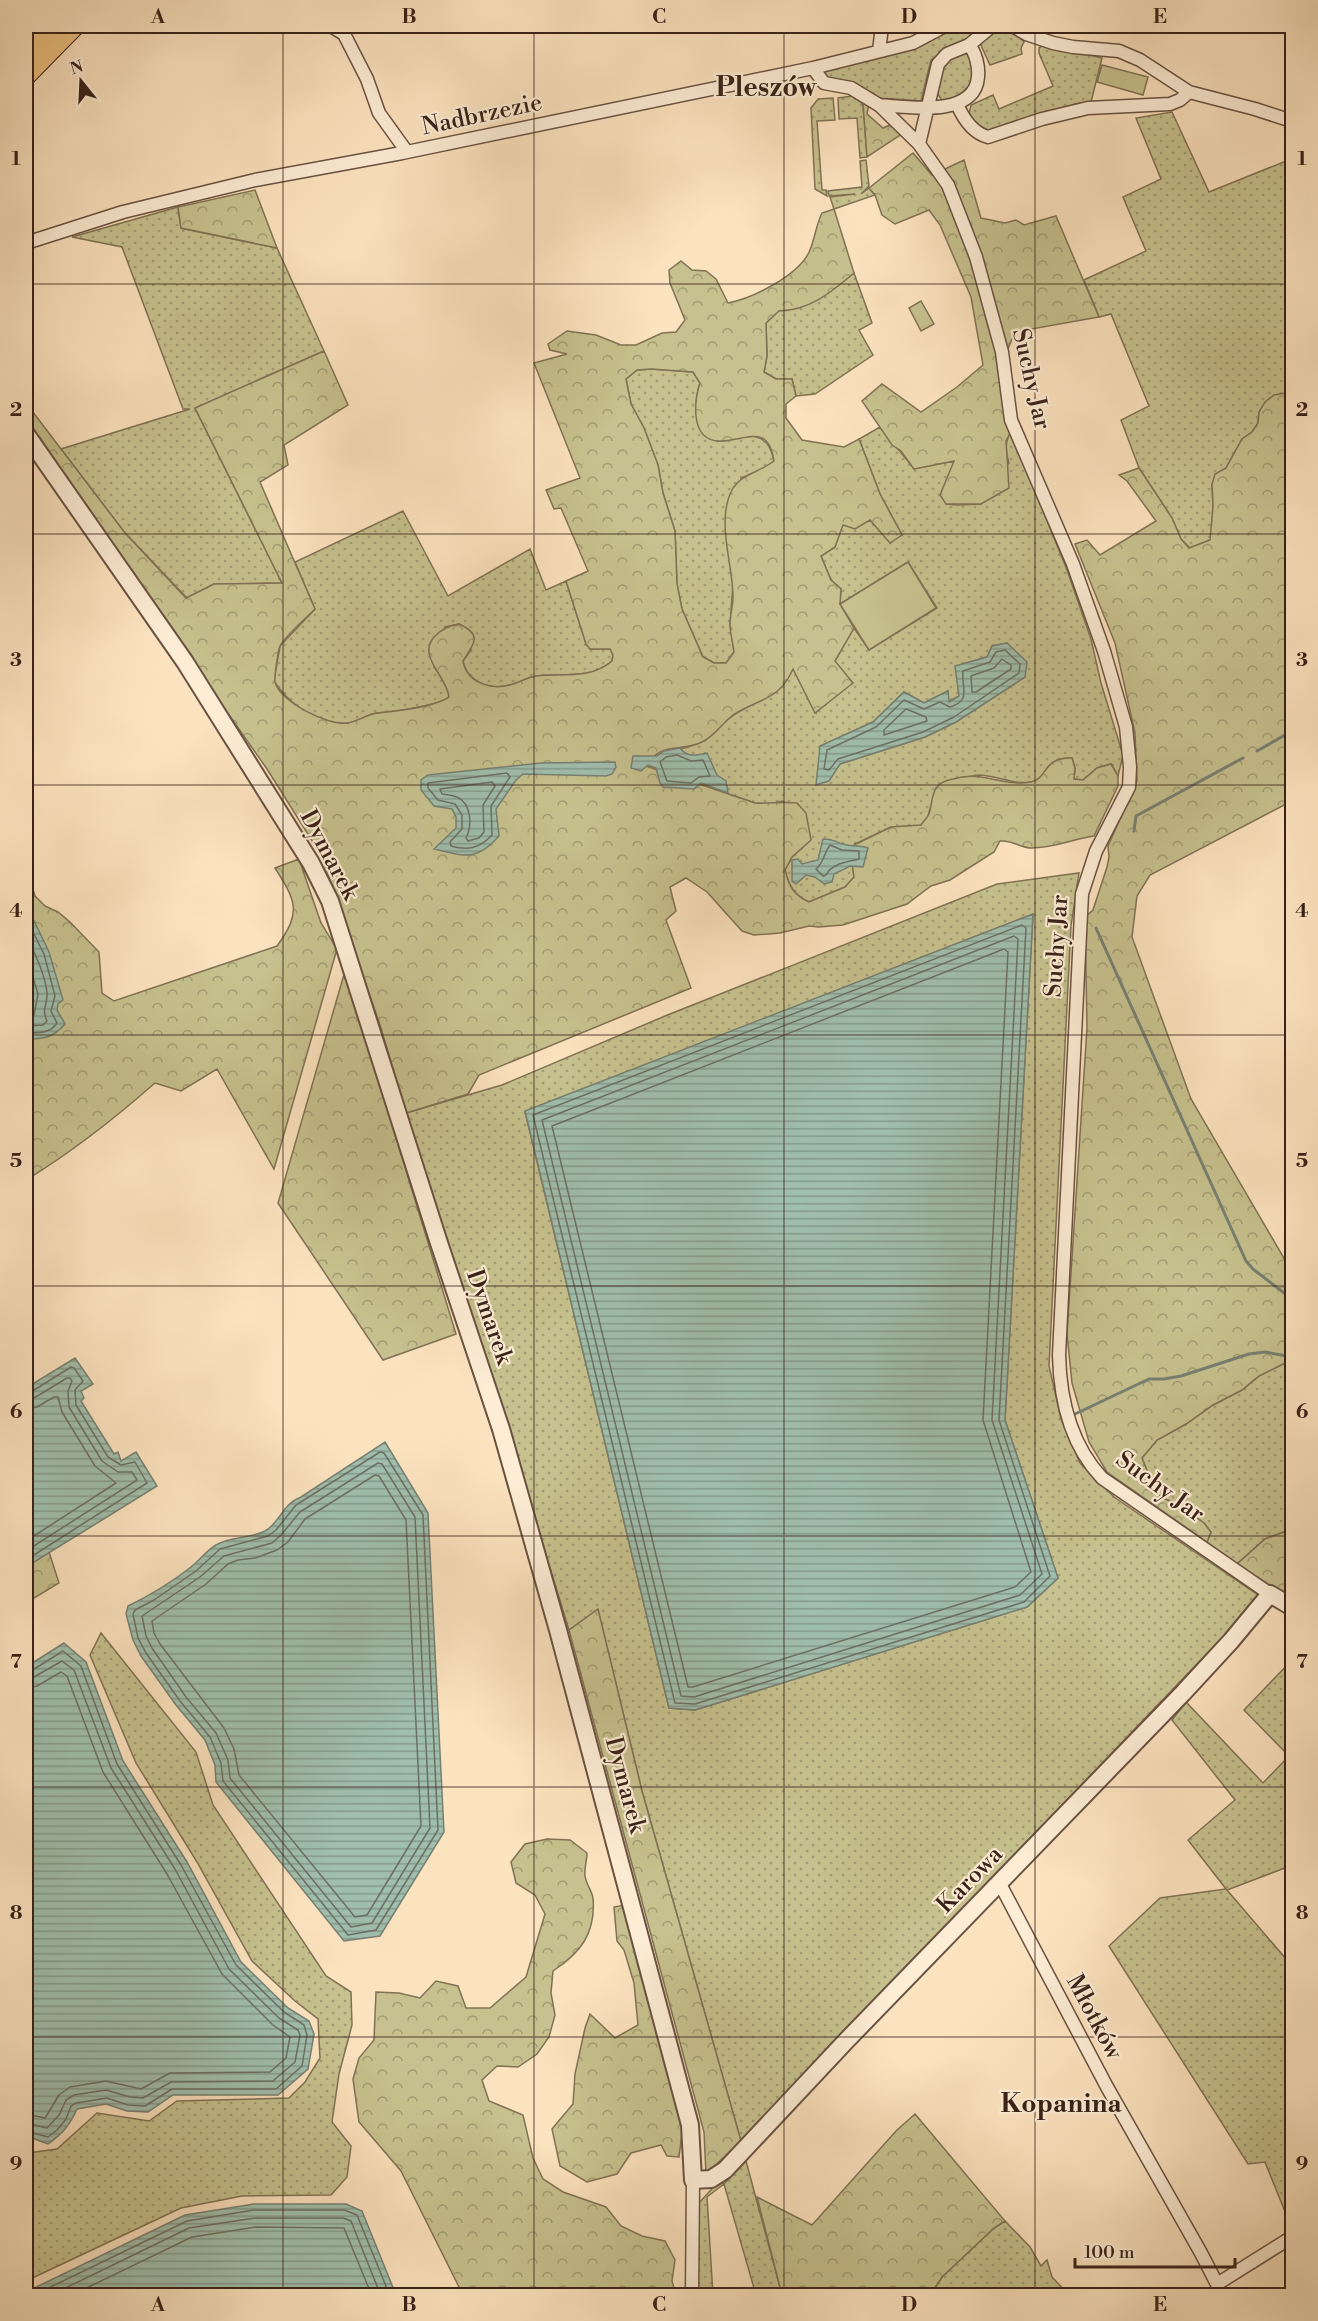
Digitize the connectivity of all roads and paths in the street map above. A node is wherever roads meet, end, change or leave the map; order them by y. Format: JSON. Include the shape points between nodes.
{"nodes":[{"id":1,"x":53,"y":26,"type":"edge"},
{"id":2,"x":74,"y":26,"type":"edge"},
{"id":3,"x":331,"y":26,"type":"edge"},
{"id":4,"x":882,"y":26,"type":"edge"},
{"id":5,"x":945,"y":26,"type":"edge"},
{"id":6,"x":992,"y":26,"type":"edge"},
{"id":7,"x":1013,"y":26,"type":"edge"},
{"id":8,"x":969,"y":45,"type":"junction"},
{"id":9,"x":879,"y":51,"type":"junction"},
{"id":10,"x":26,"y":53,"type":"edge"},
{"id":11,"x":813,"y":68,"type":"junction"},
{"id":12,"x":26,"y":75,"type":"edge"},
{"id":13,"x":1189,"y":93,"type":"junction"},
{"id":14,"x":957,"y":104,"type":"junction"},
{"id":15,"x":879,"y":105,"type":"junction"},
{"id":16,"x":927,"y":107,"type":"junction"},
{"id":17,"x":1293,"y":121,"type":"edge"},
{"id":18,"x":919,"y":144,"type":"junction"},
{"id":19,"x":407,"y":152,"type":"junction"},
{"id":20,"x":26,"y":243,"type":"edge"},
{"id":21,"x":26,"y":434,"type":"edge"},
{"id":22,"x":1270,"y":1594,"type":"junction"},
{"id":23,"x":1293,"y":1607,"type":"edge"},
{"id":24,"x":1000,"y":1884,"type":"junction"},
{"id":25,"x":693,"y":2180,"type":"junction"},
{"id":26,"x":1293,"y":2237,"type":"edge"},
{"id":27,"x":1219,"y":2290,"type":"edge"},
{"id":28,"x":692,"y":2295,"type":"edge"}],
"edges":[{"from":1,"to":10,"type":"main road"},
{"from":2,"to":12,"type":"main road"},
{"from":3,"to":19,"type":"street","via":[[344,34],[379,113]]},
{"from":4,"to":9,"type":"street"},
{"from":5,"to":9,"type":"street","name":"Nadbrzezie","via":[[913,43]]},
{"from":6,"to":8,"type":"street"},
{"from":7,"to":13,"type":"street","via":[[1053,43],[1119,51],[1140,60]]},
{"from":8,"to":14,"type":"street","via":[[978,71],[977,83],[969,96]]},
{"from":8,"to":16,"type":"street","via":[[952,51],[938,64]]},
{"from":9,"to":11,"type":"street","name":"Nadbrzezie"},
{"from":11,"to":15,"type":"street","name":"Suchy Jar","via":[[824,83],[851,88]]},
{"from":11,"to":19,"type":"street","name":"Nadbrzezie"},
{"from":13,"to":14,"type":"street","via":[[1161,106],[1088,108],[1063,113],[988,137],[968,123]]},
{"from":13,"to":17,"type":"street"},
{"from":14,"to":16,"type":"street"},
{"from":15,"to":16,"type":"street"},
{"from":15,"to":18,"type":"street","name":"Suchy Jar"},
{"from":16,"to":18,"type":"street"},
{"from":18,"to":22,"type":"street","name":"Suchy Jar","via":[[948,185],[976,257],[1002,352],[1011,420],[1081,586],[1104,651],[1129,748],[1129,787],[1096,851],[1082,894],[1059,1355],[1064,1402],[1080,1449],[1102,1478]]},
{"from":19,"to":20,"type":"street","name":"Nadbrzezie","via":[[244,183],[123,212]]},
{"from":21,"to":25,"type":"street","name":"Dymarek","via":[[185,662],[311,863],[330,901],[501,1429],[544,1579],[690,2125]]},
{"from":22,"to":23,"type":"street","name":"Suchy Jar"},
{"from":22,"to":24,"type":"street","name":"Karowa","via":[[1184,1693]]},
{"from":24,"to":25,"type":"street","name":"Karowa","via":[[725,2170],[711,2179]]},
{"from":24,"to":27,"type":"street","name":"Młotków"},
{"from":25,"to":28,"type":"street","name":"Dymarek"},
{"from":26,"to":27,"type":"street"}]}
